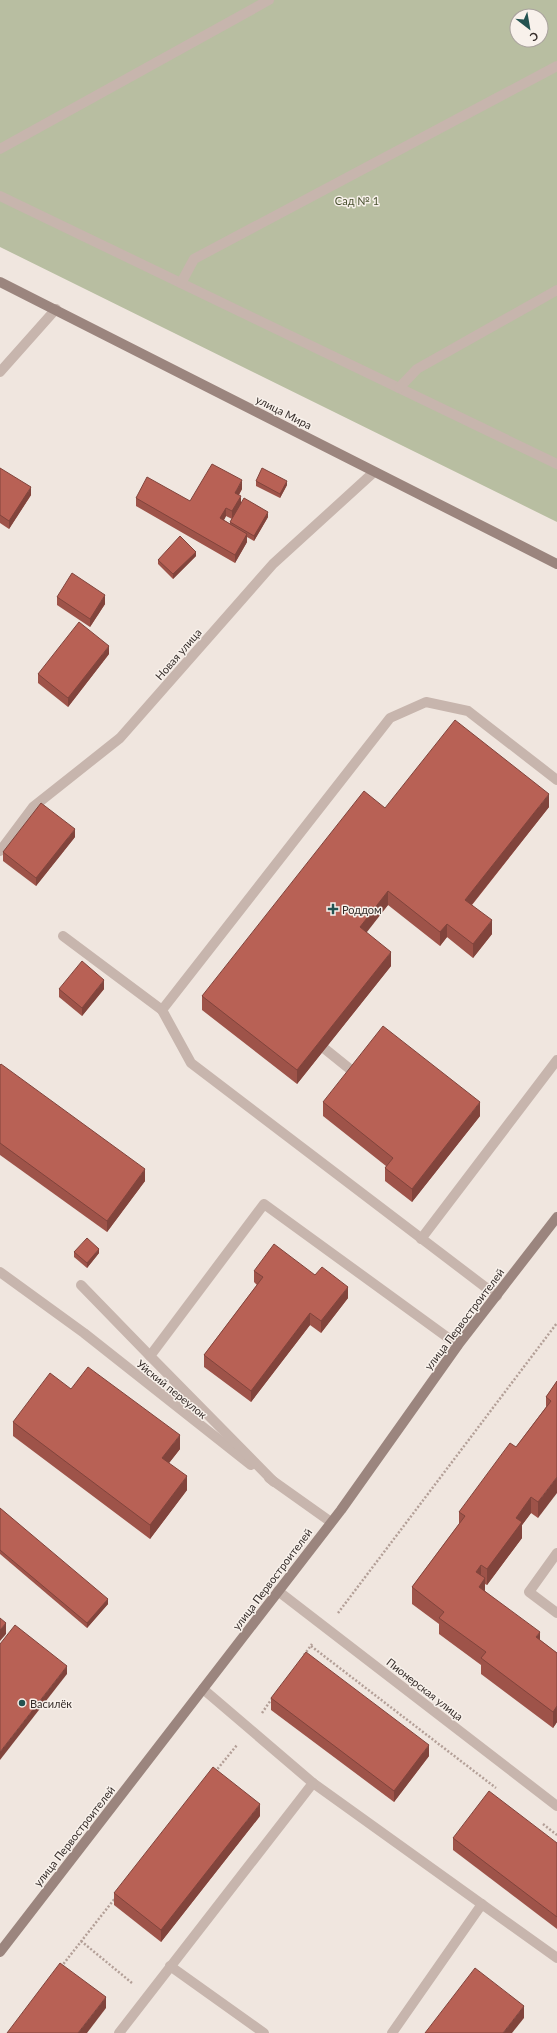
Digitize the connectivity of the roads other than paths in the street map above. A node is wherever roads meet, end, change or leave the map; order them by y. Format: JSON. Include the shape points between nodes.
{"nodes":[{"id":1,"x":269,"y":0,"type":"edge"},
{"id":2,"x":557,"y":66,"type":"edge"},
{"id":3,"x":0,"y":148,"type":"edge"},
{"id":4,"x":0,"y":196,"type":"edge"},
{"id":5,"x":0,"y":282,"type":"edge"},
{"id":6,"x":181,"y":283,"type":"junction"},
{"id":7,"x":557,"y":290,"type":"edge"},
{"id":8,"x":56,"y":309,"type":"junction"},
{"id":9,"x":0,"y":372,"type":"edge"},
{"id":10,"x":399,"y":388,"type":"junction"},
{"id":11,"x":557,"y":464,"type":"edge"},
{"id":12,"x":374,"y":472,"type":"junction"},
{"id":13,"x":557,"y":564,"type":"edge"},
{"id":14,"x":557,"y":780,"type":"edge"},
{"id":15,"x":0,"y":851,"type":"edge"},
{"id":16,"x":63,"y":936,"type":"dead end"},
{"id":17,"x":162,"y":1010,"type":"junction"},
{"id":18,"x":325,"y":1049,"type":"edge"},
{"id":19,"x":557,"y":1060,"type":"edge"},
{"id":20,"x":356,"y":1074,"type":"edge"},
{"id":21,"x":557,"y":1217,"type":"edge"},
{"id":22,"x":421,"y":1239,"type":"junction"},
{"id":23,"x":0,"y":1272,"type":"edge"},
{"id":24,"x":80,"y":1285,"type":"dead end"},
{"id":25,"x":497,"y":1296,"type":"junction"},
{"id":26,"x":458,"y":1345,"type":"junction"},
{"id":27,"x":150,"y":1356,"type":"junction"},
{"id":28,"x":274,"y":1482,"type":"junction"},
{"id":29,"x":331,"y":1522,"type":"junction"},
{"id":30,"x":557,"y":1553,"type":"edge"},
{"id":31,"x":278,"y":1591,"type":"junction"},
{"id":32,"x":557,"y":1613,"type":"edge"},
{"id":33,"x":203,"y":1689,"type":"junction"},
{"id":34,"x":313,"y":1783,"type":"junction"},
{"id":35,"x":557,"y":1806,"type":"edge"},
{"id":36,"x":482,"y":1904,"type":"junction"},
{"id":37,"x":0,"y":1952,"type":"edge"},
{"id":38,"x":557,"y":1958,"type":"edge"},
{"id":39,"x":170,"y":1966,"type":"junction"},
{"id":40,"x":118,"y":2033,"type":"edge"},
{"id":41,"x":264,"y":2033,"type":"edge"},
{"id":42,"x":392,"y":2033,"type":"edge"}],
"edges":[{"from":1,"to":3,"type":"street"},
{"from":2,"to":6,"type":"street","via":[[194,259]]},
{"from":4,"to":6,"type":"street"},
{"from":5,"to":8,"type":"main road","name":"улица Мира"},
{"from":6,"to":10,"type":"street"},
{"from":7,"to":10,"type":"street","via":[[417,369]]},
{"from":8,"to":9,"type":"street"},
{"from":8,"to":12,"type":"main road","name":"улица Мира"},
{"from":10,"to":11,"type":"street"},
{"from":12,"to":13,"type":"main road","name":"улица Мира"},
{"from":12,"to":15,"type":"street","name":"Новая улица","via":[[273,564],[120,738],[33,808]]},
{"from":14,"to":17,"type":"street","via":[[468,711],[426,702],[390,718]]},
{"from":16,"to":17,"type":"street"},
{"from":17,"to":22,"type":"street","via":[[191,1063]]},
{"from":18,"to":20,"type":"street"},
{"from":19,"to":22,"type":"street"},
{"from":21,"to":25,"type":"main road","name":"улица Первостроителей"},
{"from":22,"to":25,"type":"street"},
{"from":23,"to":28,"type":"street","name":"Уйский переулок","via":[[84,1333],[232,1452]]},
{"from":24,"to":27,"type":"street"},
{"from":25,"to":26,"type":"main road","name":"улица Первостроителей"},
{"from":26,"to":27,"type":"street","via":[[264,1204]]},
{"from":26,"to":29,"type":"main road","name":"улица Первостроителей"},
{"from":27,"to":28,"type":"street"},
{"from":28,"to":29,"type":"street","name":"Уйский переулок"},
{"from":29,"to":31,"type":"main road","name":"улица Первостроителей"},
{"from":30,"to":32,"type":"street","via":[[529,1592]]},
{"from":31,"to":33,"type":"main road","name":"улица Первостроителей"},
{"from":31,"to":35,"type":"street","name":"Пионерская улица"},
{"from":33,"to":34,"type":"street"},
{"from":33,"to":37,"type":"main road","name":"улица Первостроителей"},
{"from":34,"to":36,"type":"street"},
{"from":34,"to":39,"type":"street"},
{"from":36,"to":38,"type":"street"},
{"from":36,"to":42,"type":"street"},
{"from":39,"to":40,"type":"street"},
{"from":39,"to":41,"type":"street"}]}
